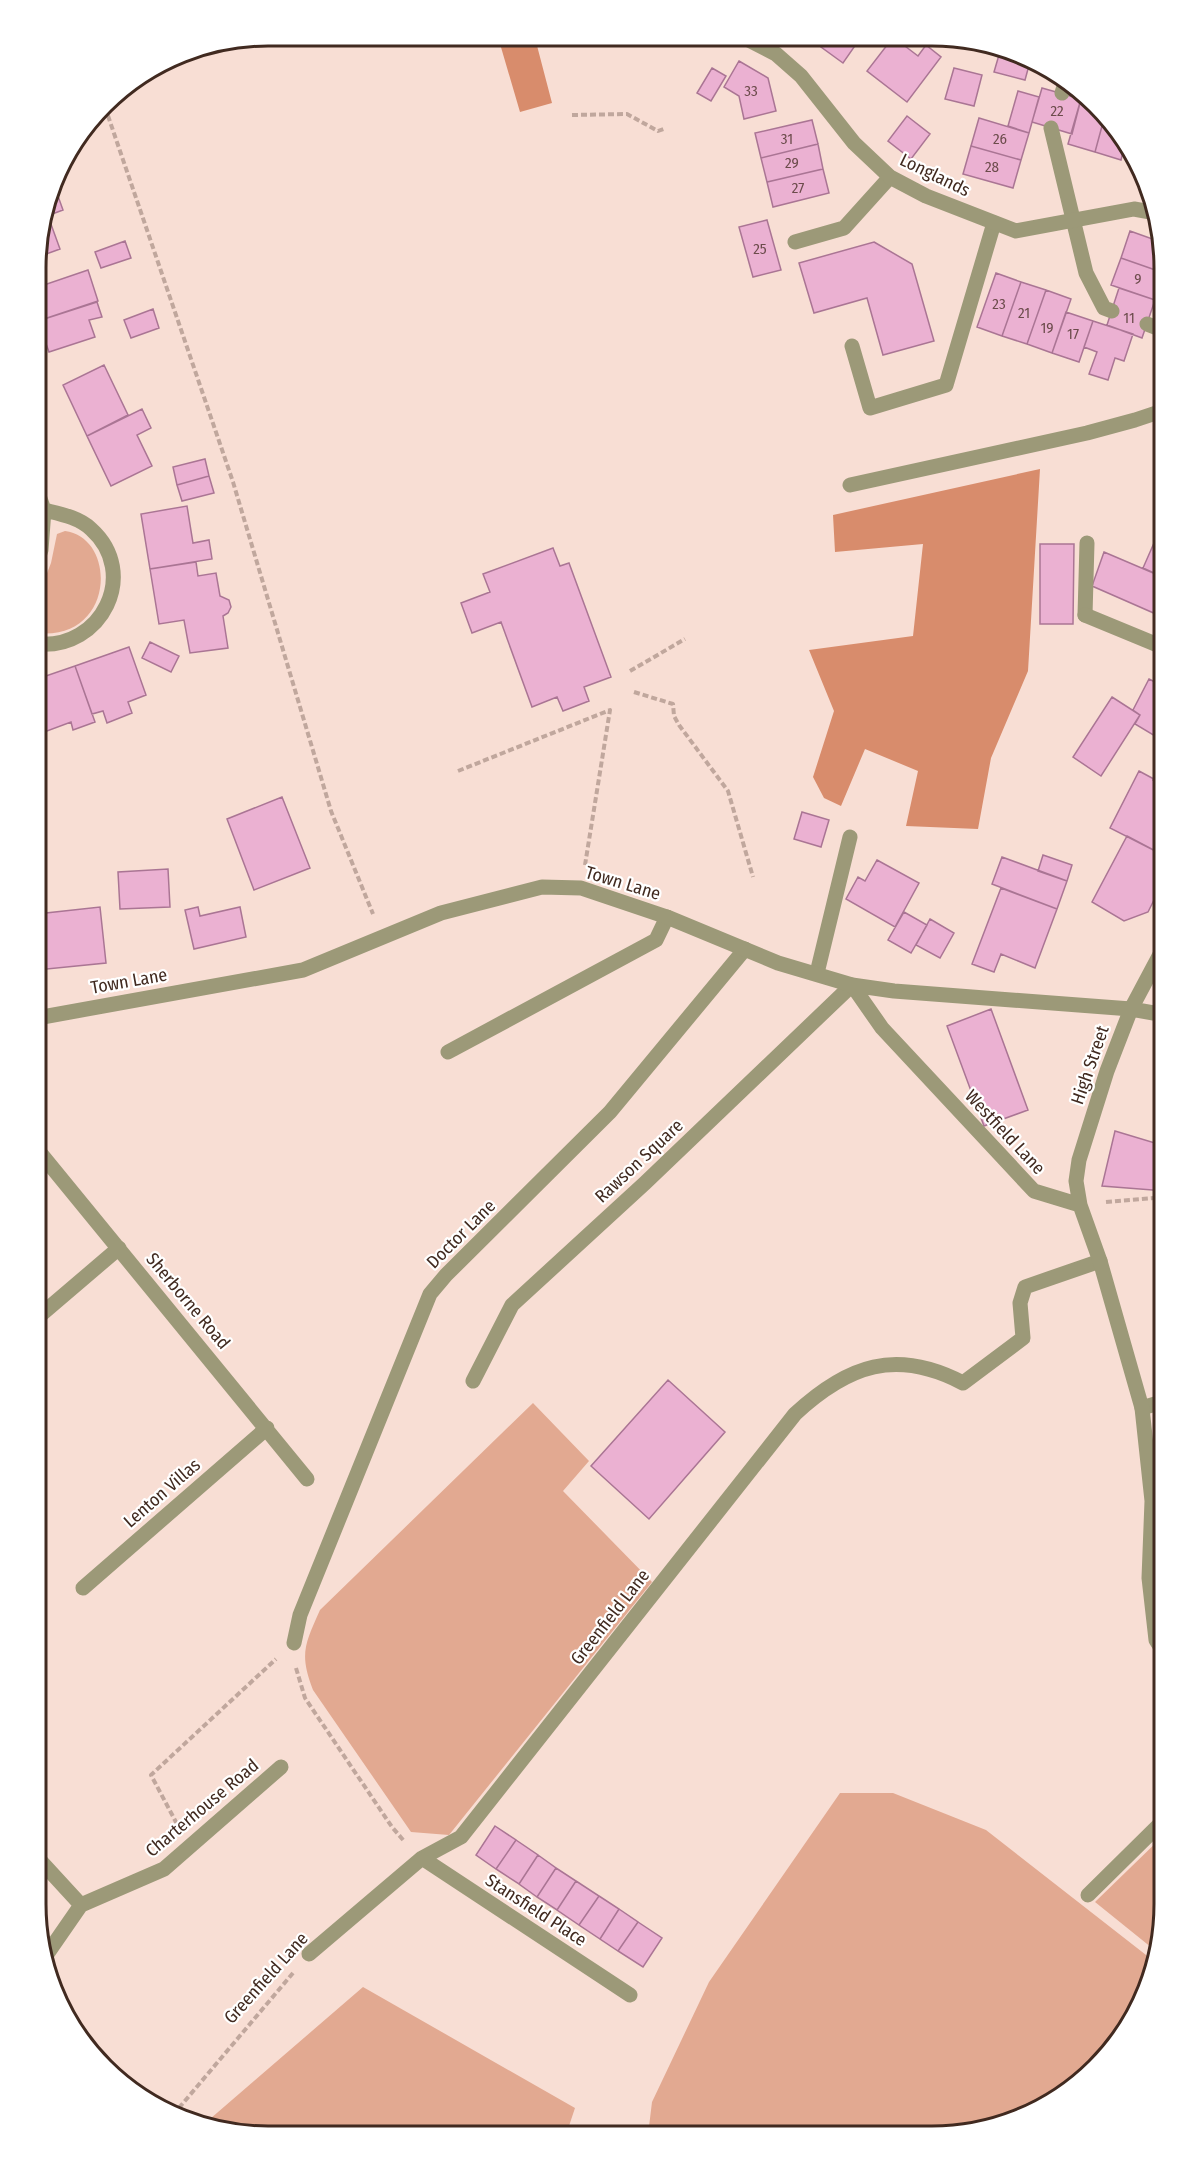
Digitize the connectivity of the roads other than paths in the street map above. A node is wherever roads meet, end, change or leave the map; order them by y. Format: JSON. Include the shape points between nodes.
{"nodes":[{"id":1,"x":761,"y":46,"type":"edge"},
{"id":2,"x":1051,"y":128,"type":"dead end"},
{"id":3,"x":890,"y":177,"type":"junction"},
{"id":4,"x":1147,"y":211,"type":"edge"},
{"id":5,"x":1074,"y":220,"type":"junction"},
{"id":6,"x":994,"y":222,"type":"junction"},
{"id":7,"x":795,"y":242,"type":"dead end"},
{"id":8,"x":1112,"y":311,"type":"dead end"},
{"id":9,"x":1147,"y":324,"type":"dead end"},
{"id":10,"x":1154,"y":327,"type":"edge"},
{"id":11,"x":852,"y":346,"type":"dead end"},
{"id":12,"x":1154,"y":414,"type":"edge"},
{"id":13,"x":850,"y":485,"type":"dead end"},
{"id":14,"x":46,"y":510,"type":"edge"},
{"id":15,"x":1087,"y":543,"type":"dead end"},
{"id":16,"x":1154,"y":643,"type":"edge"},
{"id":17,"x":46,"y":645,"type":"edge"},
{"id":18,"x":850,"y":837,"type":"dead end"},
{"id":19,"x":667,"y":917,"type":"junction"},
{"id":20,"x":745,"y":950,"type":"junction"},
{"id":21,"x":1154,"y":966,"type":"edge"},
{"id":22,"x":817,"y":973,"type":"junction"},
{"id":23,"x":852,"y":984,"type":"junction"},
{"id":24,"x":1131,"y":1009,"type":"junction"},
{"id":25,"x":1154,"y":1013,"type":"edge"},
{"id":26,"x":46,"y":1016,"type":"edge"},
{"id":27,"x":448,"y":1052,"type":"dead end"},
{"id":28,"x":46,"y":1160,"type":"edge"},
{"id":29,"x":1080,"y":1205,"type":"junction"},
{"id":30,"x":119,"y":1248,"type":"junction"},
{"id":31,"x":1100,"y":1261,"type":"junction"},
{"id":32,"x":46,"y":1310,"type":"edge"},
{"id":33,"x":473,"y":1381,"type":"dead end"},
{"id":34,"x":1154,"y":1404,"type":"edge"},
{"id":35,"x":1142,"y":1408,"type":"junction"},
{"id":36,"x":267,"y":1428,"type":"junction"},
{"id":37,"x":307,"y":1479,"type":"dead end"},
{"id":38,"x":83,"y":1588,"type":"dead end"},
{"id":39,"x":1154,"y":1622,"type":"edge"},
{"id":40,"x":294,"y":1642,"type":"road end"},
{"id":41,"x":281,"y":1767,"type":"dead end"},
{"id":42,"x":1154,"y":1829,"type":"edge"},
{"id":43,"x":422,"y":1858,"type":"junction"},
{"id":44,"x":46,"y":1867,"type":"edge"},
{"id":45,"x":1089,"y":1895,"type":"dead end"},
{"id":46,"x":81,"y":1905,"type":"junction"},
{"id":47,"x":51,"y":1948,"type":"edge"},
{"id":48,"x":309,"y":1954,"type":"road end"},
{"id":49,"x":630,"y":1995,"type":"dead end"}],
"edges":[{"from":1,"to":3,"type":"street","name":"Longlands","via":[[801,76],[854,143]]},
{"from":2,"to":5,"type":"street"},
{"from":3,"to":6,"type":"street","name":"Longlands","via":[[926,196]]},
{"from":3,"to":7,"type":"street","via":[[844,228]]},
{"from":4,"to":5,"type":"street","name":"Longlands","via":[[1134,209]]},
{"from":5,"to":6,"type":"street","name":"Longlands","via":[[1016,231]]},
{"from":5,"to":8,"type":"street","via":[[1086,273],[1104,308]]},
{"from":6,"to":11,"type":"street","via":[[946,385],[870,408]]},
{"from":9,"to":10,"type":"street"},
{"from":12,"to":13,"type":"street","via":[[1087,433]]},
{"from":14,"to":17,"type":"street","via":[[72,517],[91,529],[105,546],[112,568],[112,590],[105,611],[91,628],[73,640]]},
{"from":15,"to":16,"type":"street","via":[[1085,615]]},
{"from":18,"to":22,"type":"street"},
{"from":19,"to":20,"type":"street","name":"Town Lane"},
{"from":19,"to":26,"type":"street","name":"Town Lane","via":[[581,888],[542,887],[441,913],[303,970]]},
{"from":19,"to":27,"type":"street","via":[[656,940]]},
{"from":20,"to":22,"type":"street","name":"Town Lane"},
{"from":20,"to":40,"type":"street","name":"Doctor Lane","via":[[615,1106],[430,1294],[300,1615]]},
{"from":21,"to":24,"type":"street","name":"High Street"},
{"from":22,"to":23,"type":"street","name":"Town Lane"},
{"from":23,"to":24,"type":"street","name":"Town Lane","via":[[894,991]]},
{"from":23,"to":29,"type":"street","name":"Westfield Lane","via":[[882,1028],[1034,1191]]},
{"from":23,"to":33,"type":"street","name":"Rawson Square","via":[[512,1305]]},
{"from":24,"to":25,"type":"street","name":"Town Lane"},
{"from":24,"to":29,"type":"street","name":"High Street","via":[[1079,1160],[1076,1181]]},
{"from":28,"to":30,"type":"street","name":"Sherborne Road"},
{"from":29,"to":31,"type":"street"},
{"from":30,"to":32,"type":"street"},
{"from":30,"to":36,"type":"street","name":"Sherborne Road"},
{"from":31,"to":35,"type":"street"},
{"from":31,"to":43,"type":"street","name":"Greenfield Lane","via":[[1025,1287],[1020,1303],[1023,1338],[963,1383],[942,1372],[894,1363],[843,1376],[818,1392],[795,1414],[461,1837]]},
{"from":34,"to":35,"type":"street"},
{"from":35,"to":39,"type":"street","via":[[1152,1501],[1149,1578]]},
{"from":36,"to":37,"type":"street","name":"Sherborne Road"},
{"from":36,"to":38,"type":"street","name":"Lenton Villas"},
{"from":41,"to":46,"type":"street","name":"Charterhouse Road","via":[[165,1869]]},
{"from":42,"to":45,"type":"street"},
{"from":43,"to":48,"type":"street","name":"Greenfield Lane"},
{"from":43,"to":49,"type":"street","name":"Stansfield Place"},
{"from":44,"to":46,"type":"street"},
{"from":46,"to":47,"type":"street"}]}
